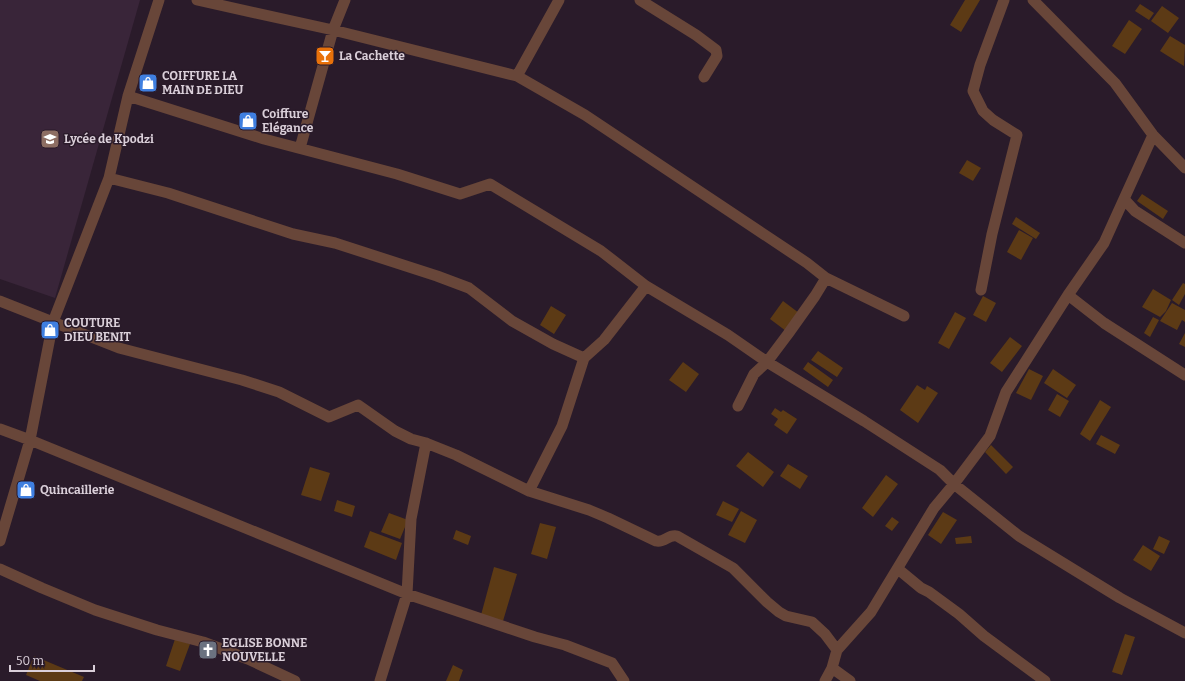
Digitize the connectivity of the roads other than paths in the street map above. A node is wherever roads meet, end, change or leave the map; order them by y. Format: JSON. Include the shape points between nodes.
{"nodes":[{"id":1,"x":159,"y":0,"type":"edge"},
{"id":2,"x":197,"y":0,"type":"edge"},
{"id":3,"x":345,"y":0,"type":"edge"},
{"id":4,"x":559,"y":0,"type":"edge"},
{"id":5,"x":640,"y":0,"type":"edge"},
{"id":6,"x":1004,"y":0,"type":"edge"},
{"id":7,"x":1036,"y":1,"type":"edge"},
{"id":8,"x":333,"y":30,"type":"junction"},
{"id":9,"x":518,"y":76,"type":"junction"},
{"id":10,"x":704,"y":77,"type":"dead end"},
{"id":11,"x":128,"y":96,"type":"junction"},
{"id":12,"x":1153,"y":135,"type":"junction"},
{"id":13,"x":300,"y":148,"type":"junction"},
{"id":14,"x":1185,"y":168,"type":"edge"},
{"id":15,"x":109,"y":178,"type":"junction"},
{"id":16,"x":1124,"y":199,"type":"junction"},
{"id":17,"x":1185,"y":243,"type":"edge"},
{"id":18,"x":826,"y":278,"type":"junction"},
{"id":19,"x":646,"y":286,"type":"junction"},
{"id":20,"x":981,"y":290,"type":"dead end"},
{"id":21,"x":1068,"y":295,"type":"junction"},
{"id":22,"x":0,"y":301,"type":"edge"},
{"id":23,"x":904,"y":316,"type":"dead end"},
{"id":24,"x":53,"y":322,"type":"junction"},
{"id":25,"x":584,"y":358,"type":"junction"},
{"id":26,"x":766,"y":362,"type":"junction"},
{"id":27,"x":1185,"y":375,"type":"edge"},
{"id":28,"x":738,"y":406,"type":"dead end"},
{"id":29,"x":0,"y":429,"type":"edge"},
{"id":30,"x":30,"y":440,"type":"junction"},
{"id":31,"x":426,"y":443,"type":"junction"},
{"id":32,"x":954,"y":484,"type":"junction"},
{"id":33,"x":529,"y":490,"type":"junction"},
{"id":34,"x":0,"y":541,"type":"edge"},
{"id":35,"x":0,"y":569,"type":"edge"},
{"id":36,"x":898,"y":569,"type":"junction"},
{"id":37,"x":407,"y":594,"type":"junction"},
{"id":38,"x":1185,"y":633,"type":"edge"},
{"id":39,"x":838,"y":650,"type":"junction"},
{"id":40,"x":832,"y":668,"type":"junction"},
{"id":41,"x":295,"y":681,"type":"edge"},
{"id":42,"x":380,"y":681,"type":"edge"},
{"id":43,"x":624,"y":681,"type":"edge"},
{"id":44,"x":825,"y":681,"type":"edge"},
{"id":45,"x":850,"y":681,"type":"edge"},
{"id":46,"x":1045,"y":681,"type":"edge"}],
"edges":[{"from":1,"to":11,"type":"street"},
{"from":2,"to":8,"type":"street"},
{"from":3,"to":8,"type":"street"},
{"from":4,"to":9,"type":"street"},
{"from":5,"to":10,"type":"street","via":[[716,50],[717,56]]},
{"from":6,"to":20,"type":"street","via":[[973,91],[983,111],[1017,135]]},
{"from":7,"to":12,"type":"street","via":[[1114,83]]},
{"from":8,"to":9,"type":"street"},
{"from":8,"to":13,"type":"street"},
{"from":9,"to":18,"type":"street","via":[[592,120]]},
{"from":11,"to":13,"type":"street"},
{"from":11,"to":15,"type":"street"},
{"from":12,"to":14,"type":"street"},
{"from":12,"to":16,"type":"street"},
{"from":13,"to":19,"type":"street","via":[[460,194],[490,184],[602,251]]},
{"from":15,"to":24,"type":"street"},
{"from":15,"to":25,"type":"street","via":[[168,193],[293,234],[335,243],[443,278],[469,288],[512,321]]},
{"from":16,"to":17,"type":"street","via":[[1135,211]]},
{"from":16,"to":21,"type":"street","via":[[1104,242]]},
{"from":18,"to":23,"type":"street"},
{"from":18,"to":26,"type":"street"},
{"from":19,"to":25,"type":"street","via":[[604,340]]},
{"from":19,"to":26,"type":"street","via":[[728,335]]},
{"from":21,"to":27,"type":"street","via":[[1104,323]]},
{"from":21,"to":32,"type":"street","via":[[1006,392],[990,436]]},
{"from":22,"to":24,"type":"street"},
{"from":24,"to":30,"type":"street"},
{"from":24,"to":31,"type":"street","via":[[119,348],[278,392],[329,417],[358,405],[411,439]]},
{"from":25,"to":33,"type":"street","via":[[562,426]]},
{"from":26,"to":28,"type":"street","via":[[754,374]]},
{"from":26,"to":32,"type":"street","via":[[940,470]]},
{"from":29,"to":30,"type":"street"},
{"from":30,"to":34,"type":"street"},
{"from":30,"to":37,"type":"street"},
{"from":31,"to":33,"type":"street"},
{"from":31,"to":37,"type":"street","via":[[411,519]]},
{"from":32,"to":36,"type":"street","via":[[929,516]]},
{"from":32,"to":38,"type":"street","via":[[1019,536],[1120,598]]},
{"from":33,"to":39,"type":"street","via":[[589,510],[656,541],[676,536],[733,568],[779,612],[812,622]]},
{"from":35,"to":41,"type":"street","via":[[95,610],[203,642]]},
{"from":36,"to":39,"type":"street","via":[[871,612]]},
{"from":36,"to":46,"type":"street"},
{"from":37,"to":42,"type":"street"},
{"from":37,"to":43,"type":"street","via":[[565,645],[612,663]]},
{"from":39,"to":40,"type":"street"},
{"from":40,"to":44,"type":"street"},
{"from":40,"to":45,"type":"street"}]}
